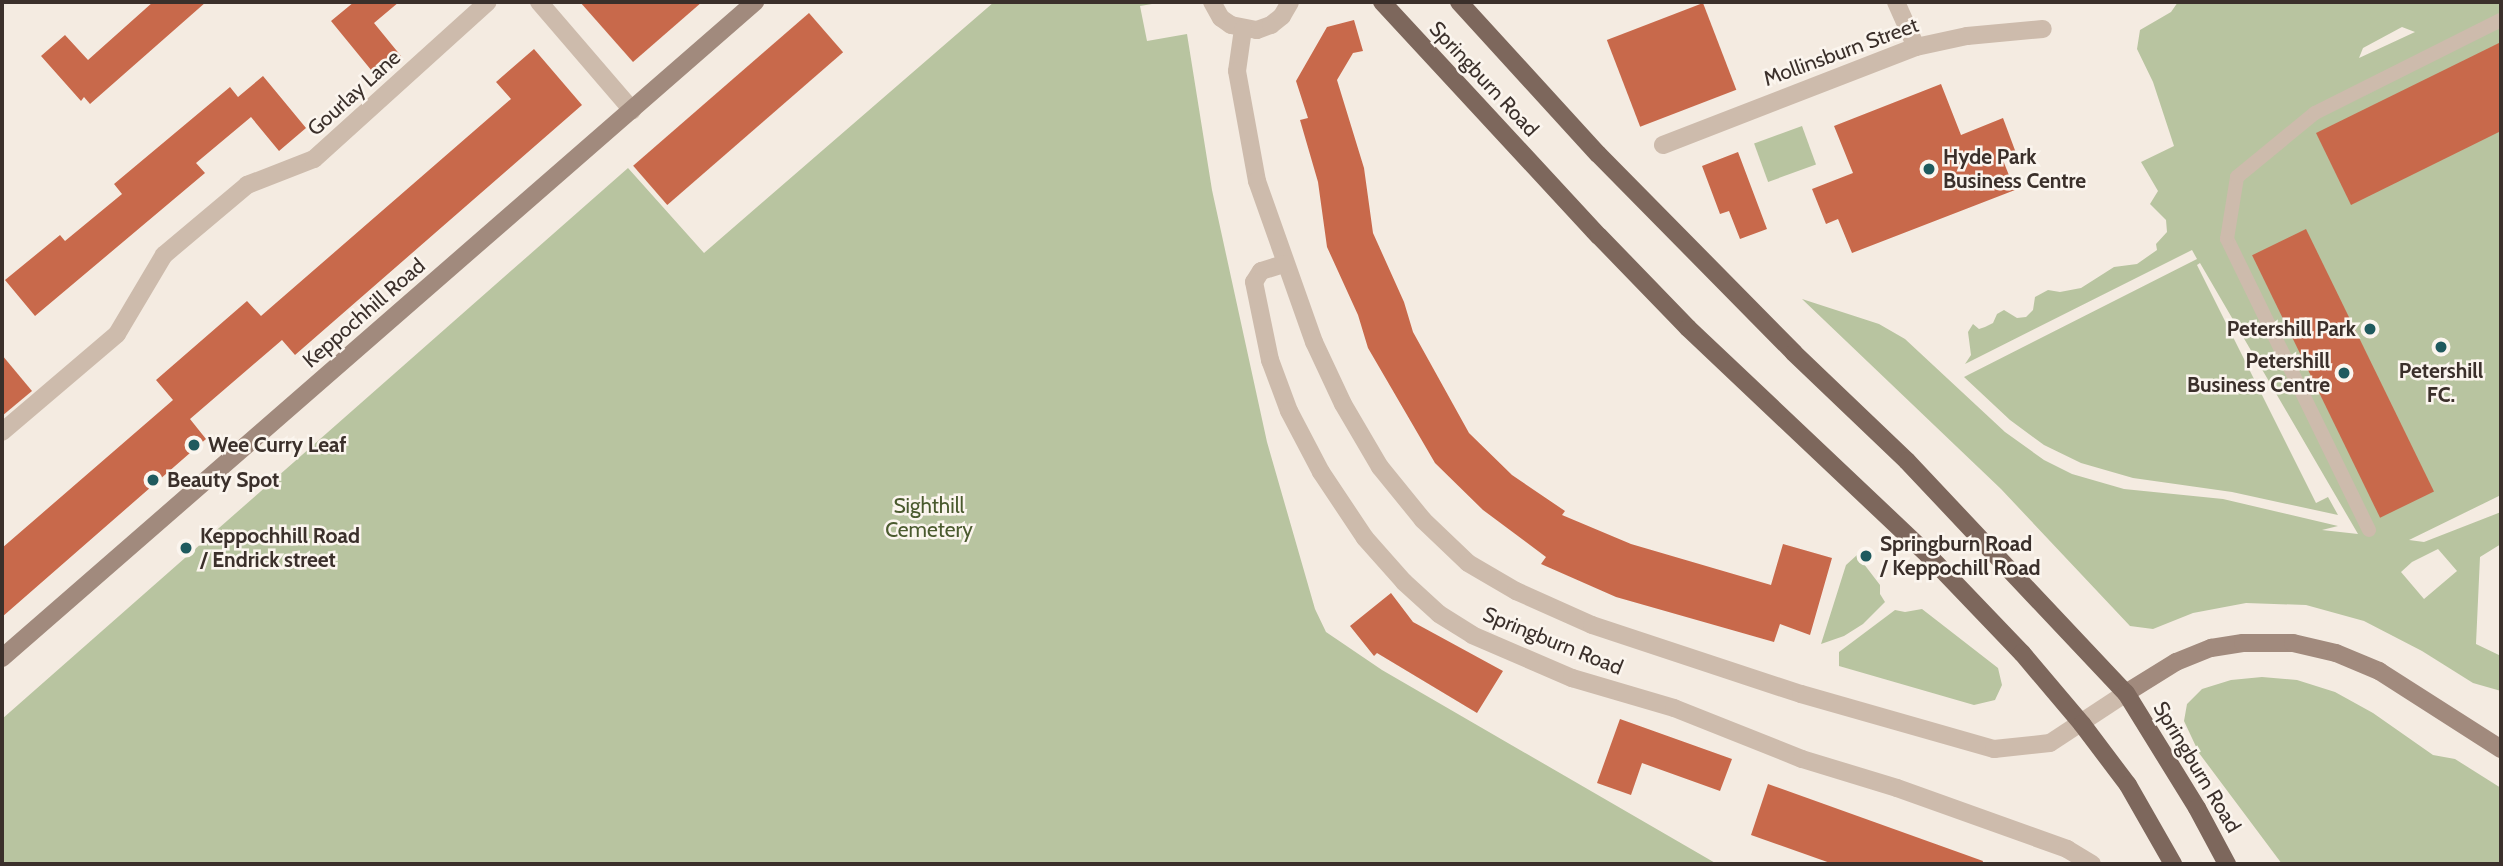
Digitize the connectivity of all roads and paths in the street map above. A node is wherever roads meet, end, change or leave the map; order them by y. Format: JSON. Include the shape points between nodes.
{"nodes":[{"id":1,"x":488,"y":2,"type":"edge"},
{"id":2,"x":539,"y":2,"type":"edge"},
{"id":3,"x":755,"y":2,"type":"edge"},
{"id":4,"x":1212,"y":2,"type":"edge"},
{"id":5,"x":1290,"y":2,"type":"edge"},
{"id":6,"x":1382,"y":2,"type":"edge"},
{"id":7,"x":1459,"y":2,"type":"edge"},
{"id":8,"x":1896,"y":2,"type":"edge"},
{"id":9,"x":2501,"y":20,"type":"edge"},
{"id":10,"x":1243,"y":29,"type":"junction"},
{"id":11,"x":2043,"y":29,"type":"dead end"},
{"id":12,"x":1916,"y":47,"type":"junction"},
{"id":13,"x":632,"y":110,"type":"junction"},
{"id":14,"x":1663,"y":145,"type":"dead end"},
{"id":15,"x":1284,"y":264,"type":"junction"},
{"id":16,"x":2,"y":432,"type":"edge"},
{"id":17,"x":2369,"y":530,"type":"dead end"},
{"id":18,"x":2,"y":658,"type":"edge"},
{"id":19,"x":2126,"y":693,"type":"junction"},
{"id":20,"x":2082,"y":724,"type":"junction"},
{"id":21,"x":2501,"y":750,"type":"edge"},
{"id":22,"x":2092,"y":864,"type":"edge"},
{"id":23,"x":2173,"y":864,"type":"edge"},
{"id":24,"x":2227,"y":864,"type":"edge"}],
"edges":[{"from":1,"to":16,"type":"street","name":"Gourlay Lane","via":[[314,159],[247,185],[164,255],[117,334]]},
{"from":2,"to":13,"type":"street"},
{"from":3,"to":13,"type":"street","name":"Keppochhill Road"},
{"from":4,"to":10,"type":"street","via":[[1222,18]]},
{"from":5,"to":10,"type":"street","via":[[1271,25]]},
{"from":6,"to":20,"type":"main road","name":"Springburn Road","via":[[1688,328],[1982,609]]},
{"from":7,"to":19,"type":"main road","name":"Springburn Road","via":[[1607,164],[1907,461]]},
{"from":8,"to":12,"type":"street"},
{"from":9,"to":17,"type":"lane","via":[[2315,113],[2237,177],[2227,239]]},
{"from":10,"to":15,"type":"street","name":"Springburn Road","via":[[1239,84],[1260,191]]},
{"from":11,"to":12,"type":"street","name":"Mollinsburn Street","via":[[1967,36]]},
{"from":12,"to":14,"type":"street","name":"Mollinsburn Street"},
{"from":13,"to":18,"type":"street","name":"Keppochhill Road"},
{"from":15,"to":20,"type":"street","name":"Springburn Road","via":[[1322,360],[1367,446],[1423,520],[1482,573],[1592,625],[1801,694],[1994,749],[2050,743]]},
{"from":15,"to":22,"type":"street","name":"Springburn Road","via":[[1261,271],[1254,282],[1266,348],[1278,383],[1299,432],[1338,499],[1377,553],[1416,595],[1472,635],[1514,655],[2067,849]]},
{"from":19,"to":20,"type":"street","name":"Springburn Road"},
{"from":19,"to":21,"type":"street","via":[[2176,662],[2211,648],[2293,643],[2336,653],[2389,676]]},
{"from":19,"to":24,"type":"main road","name":"Springburn Road"},
{"from":20,"to":23,"type":"main road","name":"Springburn Road","via":[[2128,785]]}]}
